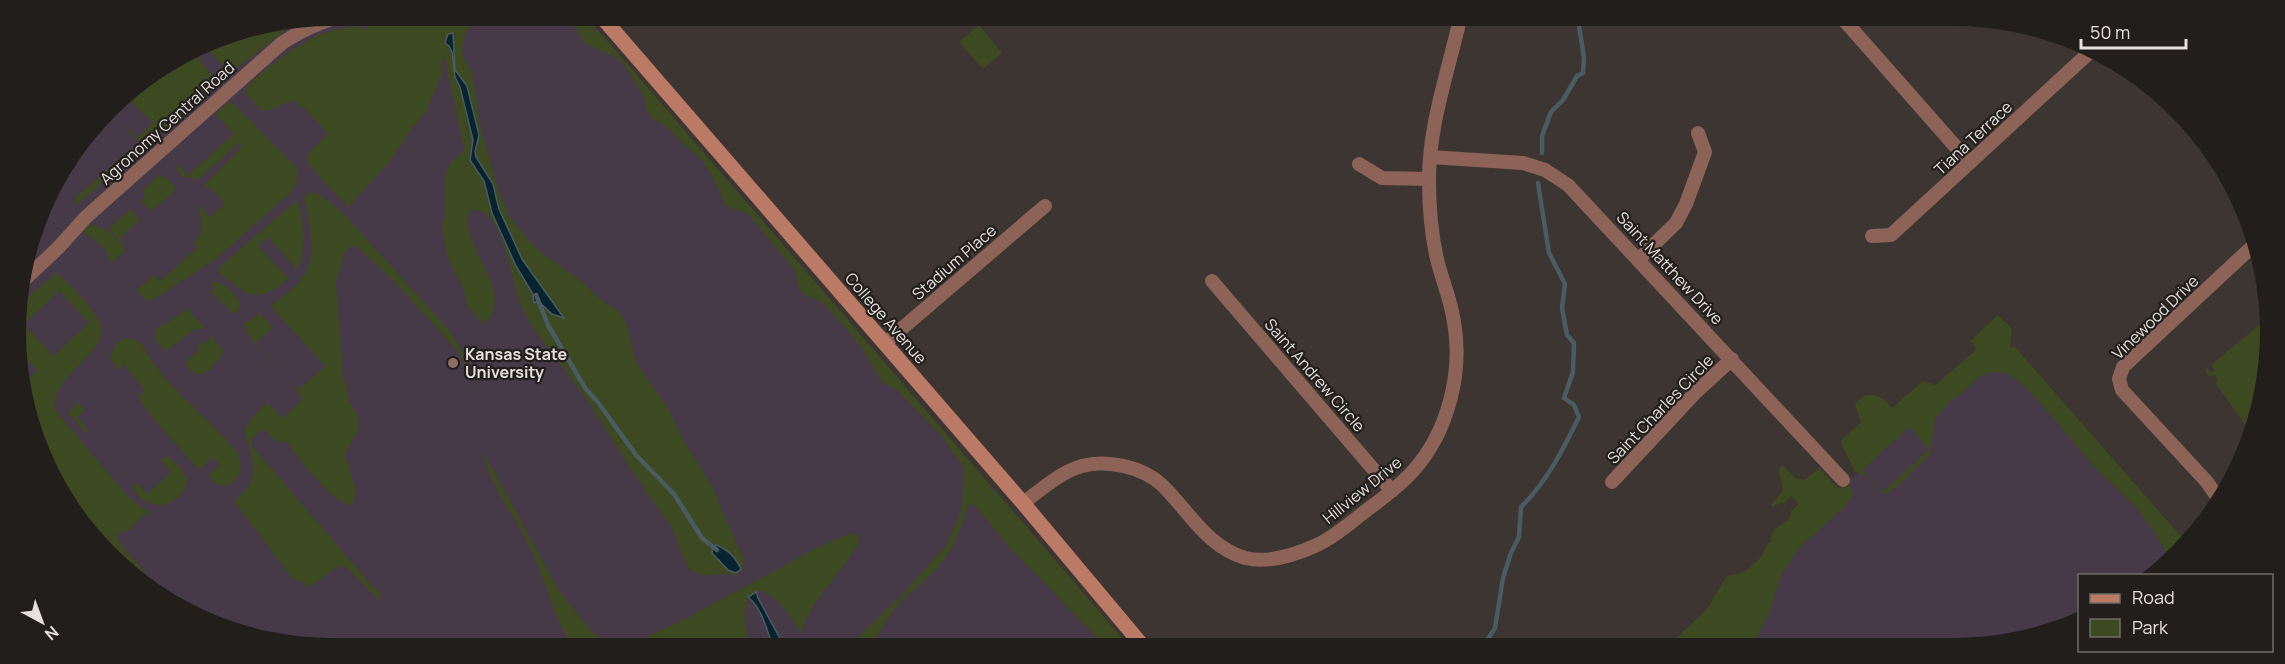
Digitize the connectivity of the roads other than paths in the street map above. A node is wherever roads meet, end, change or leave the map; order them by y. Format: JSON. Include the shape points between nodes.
{"nodes":[{"id":1,"x":316,"y":26,"type":"edge"},
{"id":2,"x":610,"y":26,"type":"edge"},
{"id":3,"x":1459,"y":26,"type":"edge"},
{"id":4,"x":1849,"y":26,"type":"edge"},
{"id":5,"x":2086,"y":56,"type":"edge"},
{"id":6,"x":1698,"y":133,"type":"dead end"},
{"id":7,"x":1430,"y":157,"type":"junction"},
{"id":8,"x":1970,"y":163,"type":"junction"},
{"id":9,"x":1359,"y":164,"type":"dead end"},
{"id":10,"x":1429,"y":179,"type":"junction"},
{"id":11,"x":1045,"y":207,"type":"dead end"},
{"id":12,"x":1872,"y":236,"type":"dead end"},
{"id":13,"x":2248,"y":250,"type":"edge"},
{"id":14,"x":1639,"y":259,"type":"junction"},
{"id":15,"x":31,"y":274,"type":"edge"},
{"id":16,"x":1212,"y":281,"type":"dead end"},
{"id":17,"x":885,"y":343,"type":"junction"},
{"id":18,"x":1732,"y":359,"type":"junction"},
{"id":19,"x":1844,"y":480,"type":"dead end"},
{"id":20,"x":1612,"y":482,"type":"dead end"},
{"id":21,"x":1392,"y":490,"type":"junction"},
{"id":22,"x":2214,"y":492,"type":"edge"},
{"id":23,"x":1023,"y":503,"type":"junction"},
{"id":24,"x":1137,"y":638,"type":"edge"}],
"edges":[{"from":1,"to":15,"type":"street","name":"Agronomy Central Road","via":[[263,58],[86,217]]},
{"from":2,"to":17,"type":"street","name":"College Avenue"},
{"from":3,"to":7,"type":"street","name":"Hillview Drive"},
{"from":4,"to":8,"type":"street"},
{"from":5,"to":8,"type":"street","name":"Tiana Terrace"},
{"from":6,"to":14,"type":"street","via":[[1705,152],[1686,204],[1676,223]]},
{"from":7,"to":10,"type":"street","name":"Hillview Drive"},
{"from":7,"to":14,"type":"street","name":"Saint Matthew Drive","via":[[1523,163],[1545,170],[1568,185]]},
{"from":8,"to":12,"type":"street","name":"Tiana Terrace","via":[[1891,235]]},
{"from":9,"to":10,"type":"street","via":[[1382,178]]},
{"from":10,"to":21,"type":"street","name":"Hillview Drive","via":[[1437,258],[1454,322],[1454,386],[1432,445],[1414,470]]},
{"from":11,"to":17,"type":"street","name":"Stadium Place"},
{"from":13,"to":22,"type":"street","name":"Vinewood Drive","via":[[2123,367],[2119,380],[2122,390]]},
{"from":14,"to":18,"type":"street","name":"Saint Matthew Drive"},
{"from":16,"to":21,"type":"street","name":"Saint Andrew Circle"},
{"from":17,"to":23,"type":"street","name":"College Avenue"},
{"from":18,"to":19,"type":"street","name":"Saint Matthew Drive"},
{"from":18,"to":20,"type":"street","name":"Saint Charles Circle"},
{"from":21,"to":23,"type":"street","name":"Hillview Drive","via":[[1326,541],[1277,558],[1246,558],[1224,548],[1202,531],[1160,483],[1138,470],[1113,464],[1082,466],[1047,484]]},
{"from":23,"to":24,"type":"street","name":"College Avenue"}]}
